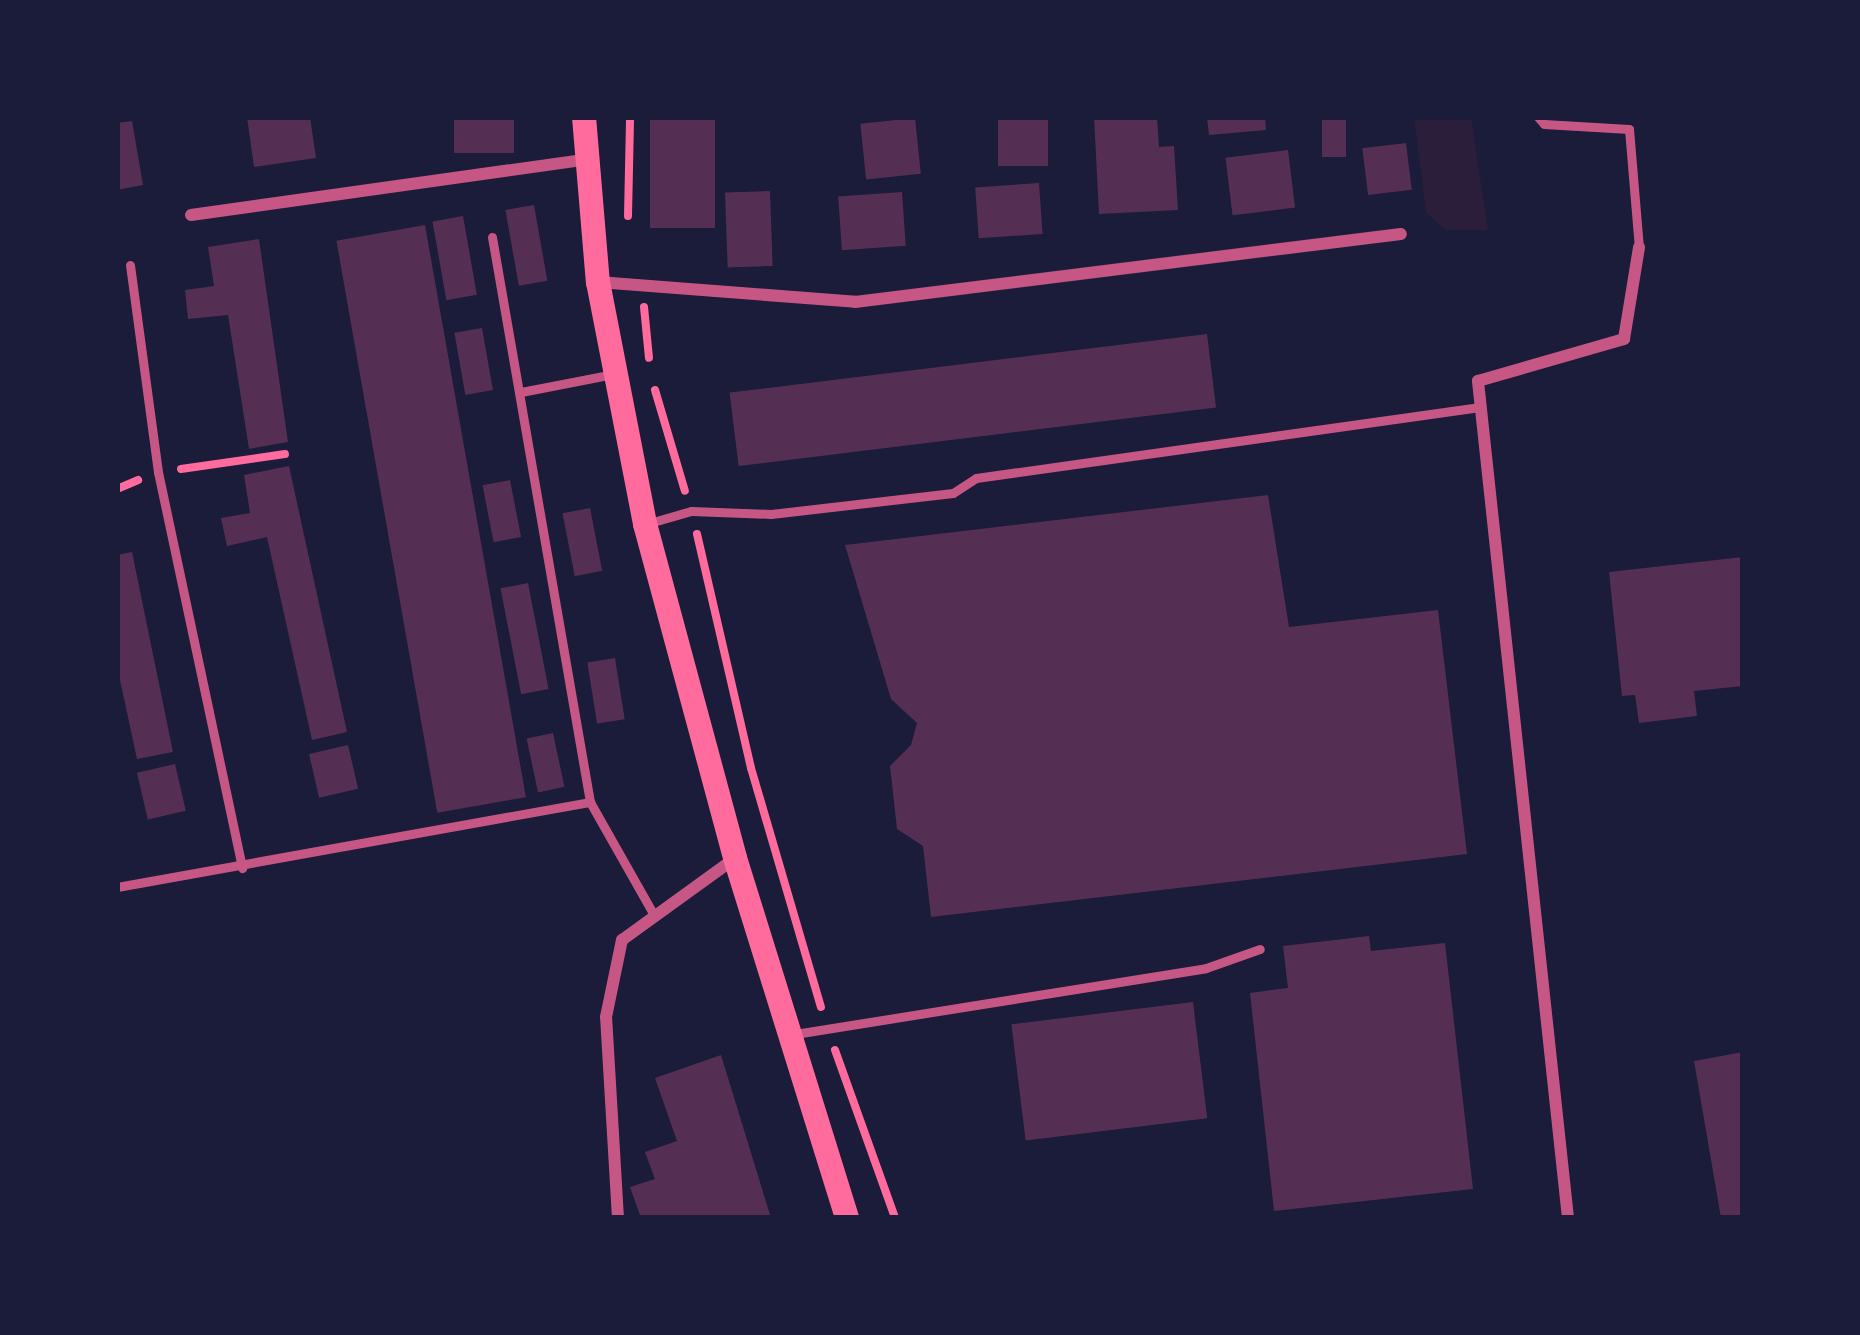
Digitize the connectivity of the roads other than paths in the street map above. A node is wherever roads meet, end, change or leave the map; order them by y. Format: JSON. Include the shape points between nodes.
{"nodes":[{"id":1,"x":584,"y":117,"type":"edge"},
{"id":2,"x":1538,"y":117,"type":"edge"},
{"id":3,"x":587,"y":159,"type":"junction"},
{"id":4,"x":191,"y":214,"type":"dead end"},
{"id":5,"x":1401,"y":234,"type":"dead end"},
{"id":6,"x":492,"y":237,"type":"dead end"},
{"id":7,"x":1639,"y":247,"type":"joint"},
{"id":8,"x":130,"y":266,"type":"dead end"},
{"id":9,"x":598,"y":281,"type":"junction"},
{"id":10,"x":614,"y":374,"type":"junction"},
{"id":11,"x":520,"y":392,"type":"junction"},
{"id":12,"x":1480,"y":407,"type":"junction"},
{"id":13,"x":645,"y":524,"type":"junction"},
{"id":14,"x":590,"y":802,"type":"junction"},
{"id":15,"x":735,"y":858,"type":"junction"},
{"id":16,"x":242,"y":868,"type":"junction"},
{"id":17,"x":117,"y":887,"type":"edge"},
{"id":18,"x":655,"y":916,"type":"junction"},
{"id":19,"x":1260,"y":949,"type":"dead end"},
{"id":20,"x":790,"y":1034,"type":"junction"},
{"id":21,"x":618,"y":1218,"type":"edge"},
{"id":22,"x":847,"y":1218,"type":"edge"},
{"id":23,"x":1568,"y":1218,"type":"edge"}],
"edges":[{"from":1,"to":3,"type":"main road"},
{"from":2,"to":7,"type":"lane","via":[[1544,124],[1630,129]]},
{"from":3,"to":4,"type":"street"},
{"from":3,"to":9,"type":"main road"},
{"from":5,"to":9,"type":"street","via":[[854,302]]},
{"from":6,"to":11,"type":"lane"},
{"from":7,"to":12,"type":"street","via":[[1624,339],[1478,381]]},
{"from":8,"to":16,"type":"lane","via":[[158,472]]},
{"from":9,"to":10,"type":"main road"},
{"from":10,"to":11,"type":"lane"},
{"from":10,"to":13,"type":"main road"},
{"from":11,"to":14,"type":"lane"},
{"from":12,"to":13,"type":"lane","via":[[976,478],[953,493],[771,514],[691,511]]},
{"from":12,"to":23,"type":"street"},
{"from":13,"to":15,"type":"main road"},
{"from":14,"to":16,"type":"lane"},
{"from":14,"to":18,"type":"lane"},
{"from":15,"to":18,"type":"street"},
{"from":15,"to":20,"type":"main road"},
{"from":16,"to":17,"type":"lane"},
{"from":18,"to":21,"type":"street","via":[[622,940],[606,1017]]},
{"from":19,"to":20,"type":"lane","via":[[1206,968]]},
{"from":20,"to":22,"type":"main road"}]}
